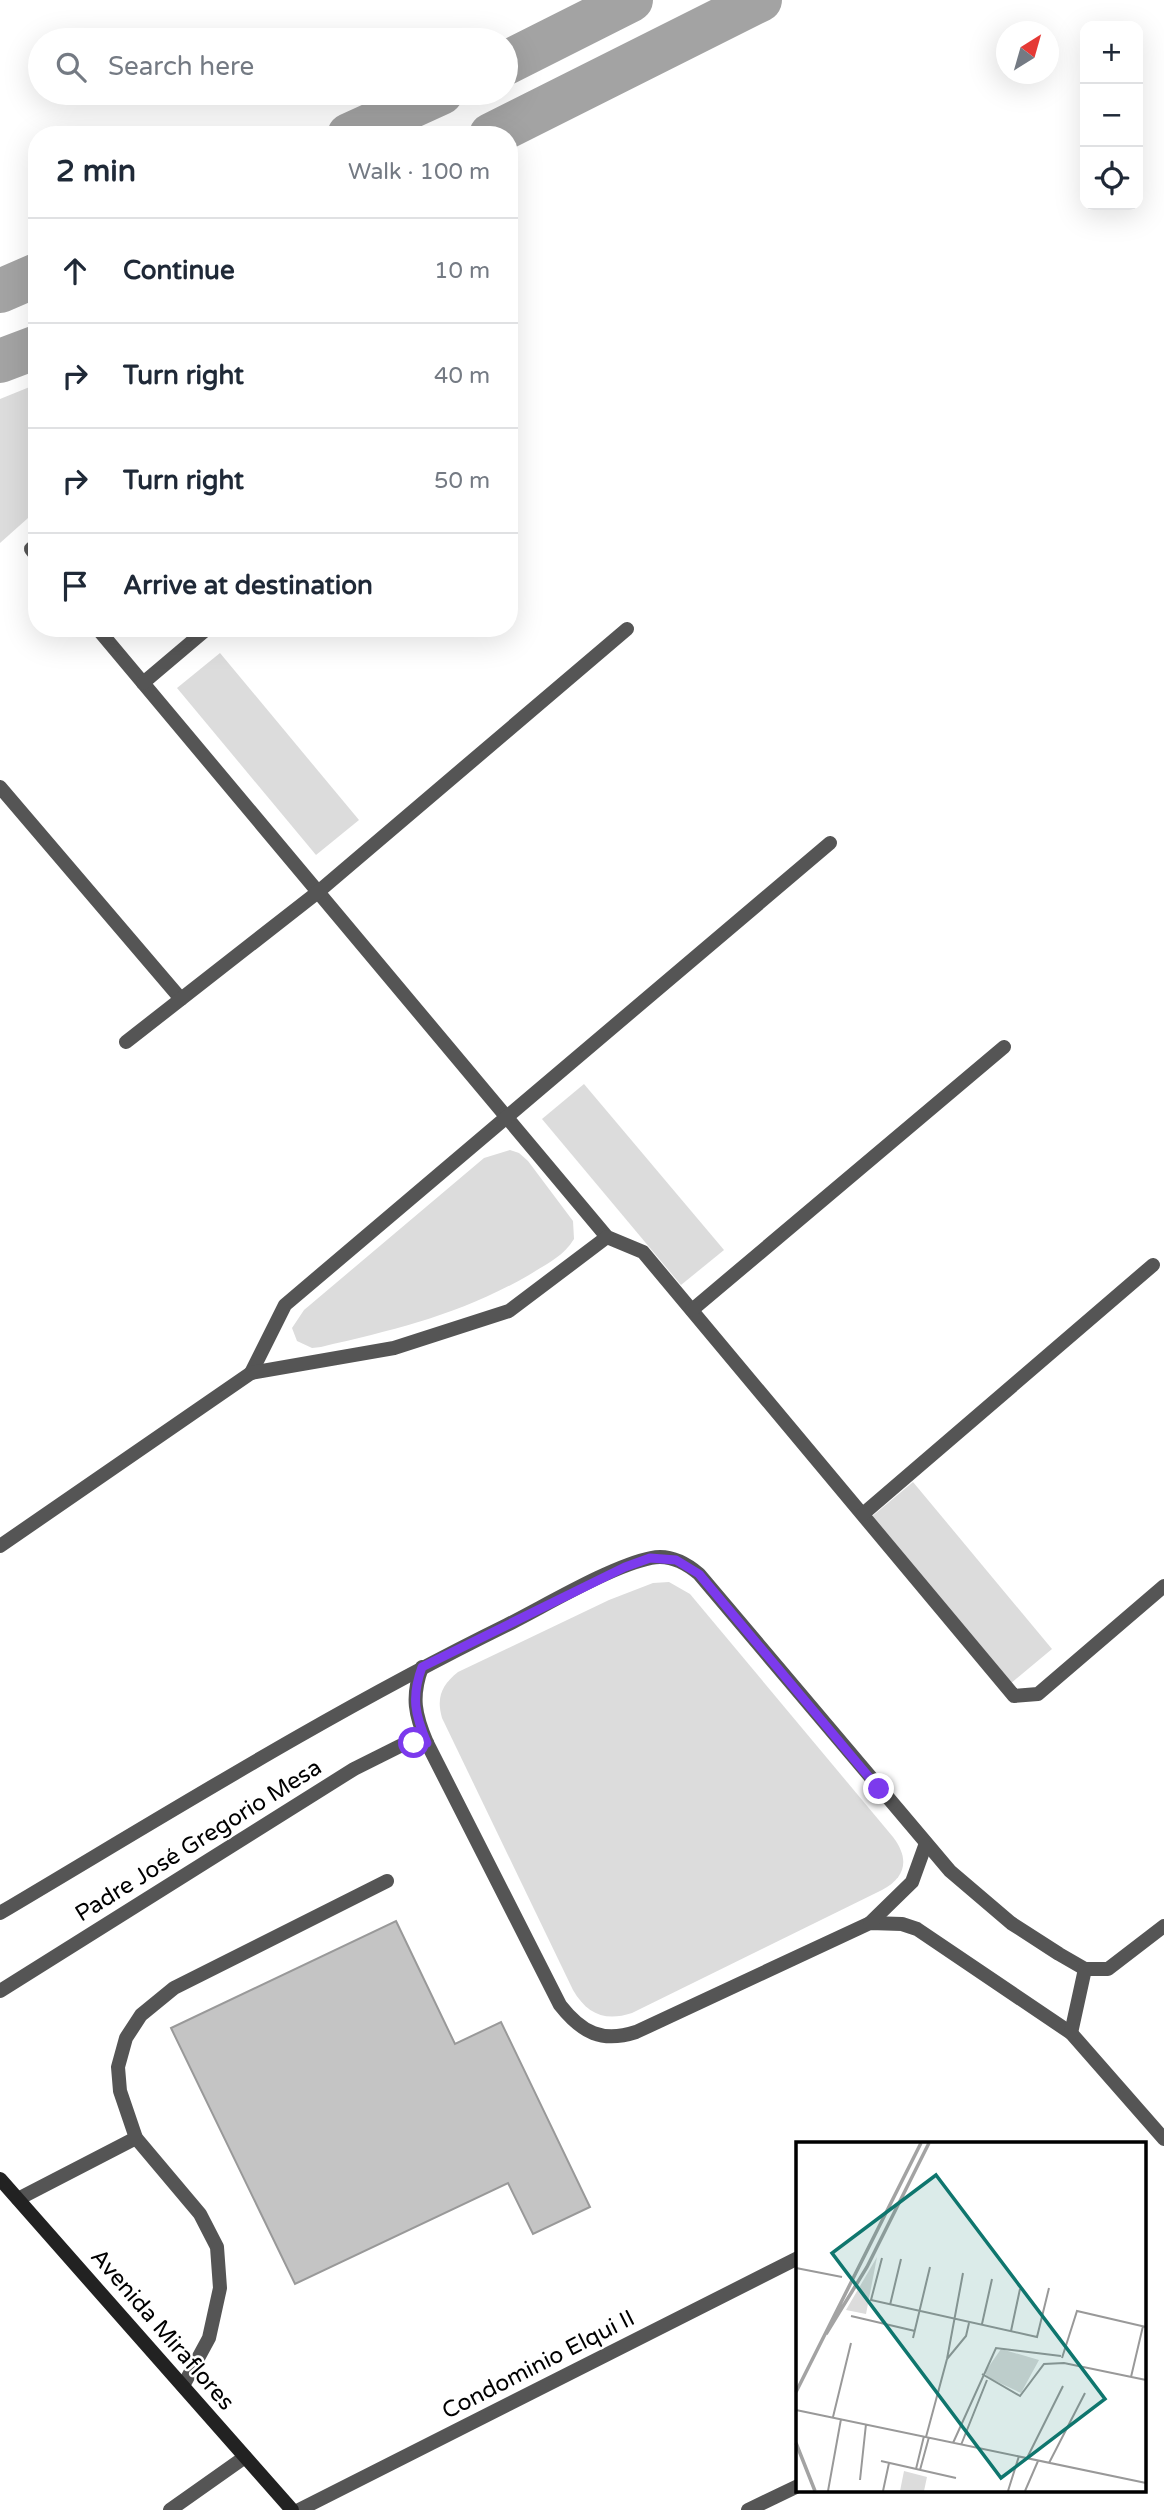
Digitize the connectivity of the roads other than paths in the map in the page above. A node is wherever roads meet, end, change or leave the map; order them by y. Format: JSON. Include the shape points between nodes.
{"nodes":[{"id":1,"x":627,"y":629,"type":"dead end"},
{"id":2,"x":105,"y":637,"type":"edge"},
{"id":3,"x":197,"y":637,"type":"edge"},
{"id":4,"x":143,"y":683,"type":"junction"},
{"id":5,"x":0,"y":787,"type":"edge"},
{"id":6,"x":830,"y":844,"type":"dead end"},
{"id":7,"x":318,"y":892,"type":"junction"},
{"id":8,"x":181,"y":999,"type":"junction"},
{"id":9,"x":126,"y":1042,"type":"dead end"},
{"id":10,"x":1004,"y":1047,"type":"dead end"},
{"id":11,"x":506,"y":1117,"type":"junction"},
{"id":12,"x":607,"y":1237,"type":"junction"},
{"id":13,"x":1153,"y":1265,"type":"dead end"},
{"id":14,"x":692,"y":1310,"type":"junction"},
{"id":15,"x":251,"y":1373,"type":"junction"},
{"id":16,"x":863,"y":1514,"type":"junction"},
{"id":17,"x":0,"y":1546,"type":"edge"},
{"id":18,"x":1164,"y":1586,"type":"edge"},
{"id":19,"x":422,"y":1667,"type":"junction"},
{"id":20,"x":427,"y":1743,"type":"junction"},
{"id":21,"x":926,"y":1846,"type":"junction"},
{"id":22,"x":387,"y":1881,"type":"dead end"},
{"id":23,"x":0,"y":1913,"type":"edge"},
{"id":24,"x":870,"y":1923,"type":"junction"},
{"id":25,"x":1164,"y":1926,"type":"edge"},
{"id":26,"x":1085,"y":1969,"type":"junction"},
{"id":27,"x":0,"y":1992,"type":"edge"},
{"id":28,"x":1071,"y":2034,"type":"junction"},
{"id":29,"x":136,"y":2138,"type":"junction"},
{"id":30,"x":1164,"y":2138,"type":"edge"},
{"id":31,"x":0,"y":2179,"type":"edge"},
{"id":32,"x":18,"y":2199,"type":"junction"},
{"id":33,"x":796,"y":2259,"type":"edge"},
{"id":34,"x":183,"y":2386,"type":"junction"},
{"id":35,"x":245,"y":2457,"type":"junction"},
{"id":36,"x":796,"y":2487,"type":"edge"},
{"id":37,"x":170,"y":2510,"type":"edge"},
{"id":38,"x":292,"y":2510,"type":"edge"},
{"id":39,"x":299,"y":2510,"type":"edge"},
{"id":40,"x":748,"y":2510,"type":"edge"}],
"edges":[{"from":1,"to":7,"type":"street"},
{"from":2,"to":4,"type":"street"},
{"from":3,"to":4,"type":"street"},
{"from":4,"to":7,"type":"street"},
{"from":5,"to":8,"type":"street"},
{"from":6,"to":11,"type":"street"},
{"from":7,"to":8,"type":"street"},
{"from":7,"to":11,"type":"street"},
{"from":8,"to":9,"type":"street"},
{"from":10,"to":14,"type":"street"},
{"from":11,"to":12,"type":"street"},
{"from":11,"to":15,"type":"street","via":[[285,1305]]},
{"from":12,"to":14,"type":"street","via":[[643,1252]]},
{"from":12,"to":15,"type":"street","via":[[509,1311],[394,1348]]},
{"from":13,"to":16,"type":"street"},
{"from":14,"to":16,"type":"street"},
{"from":15,"to":17,"type":"street"},
{"from":16,"to":18,"type":"street","via":[[1014,1696],[1038,1694]]},
{"from":19,"to":20,"type":"street","via":[[413,1699]]},
{"from":19,"to":21,"type":"street","name":"Padre José Gregorio Mesa","via":[[625,1567],[650,1558],[676,1560],[699,1574]]},
{"from":19,"to":23,"type":"street","name":"Padre José Gregorio Mesa"},
{"from":20,"to":24,"type":"street","via":[[560,2006],[589,2033],[610,2038],[636,2032]]},
{"from":20,"to":27,"type":"street","name":"Padre José Gregorio Mesa","via":[[400,1746],[354,1769]]},
{"from":21,"to":24,"type":"street","via":[[912,1882]]},
{"from":21,"to":26,"type":"street","name":"Padre José Gregorio Mesa","via":[[1011,1923]]},
{"from":22,"to":29,"type":"street","via":[[174,1988],[141,2015],[126,2038],[118,2067],[120,2091]]},
{"from":24,"to":28,"type":"street","via":[[917,1929]]},
{"from":25,"to":26,"type":"street","via":[[1108,1969]]},
{"from":26,"to":28,"type":"street"},
{"from":28,"to":30,"type":"street"},
{"from":29,"to":32,"type":"street"},
{"from":29,"to":34,"type":"street","via":[[200,2214],[217,2247],[220,2288],[209,2338]]},
{"from":31,"to":32,"type":"main road","name":"Avenida Miraflores"},
{"from":32,"to":34,"type":"main road","name":"Avenida Miraflores"},
{"from":33,"to":39,"type":"street","name":"Condominio Elqui II"},
{"from":34,"to":35,"type":"main road","name":"Avenida Miraflores"},
{"from":35,"to":37,"type":"street"},
{"from":35,"to":38,"type":"main road","name":"Avenida Miraflores"},
{"from":36,"to":40,"type":"street"}]}
